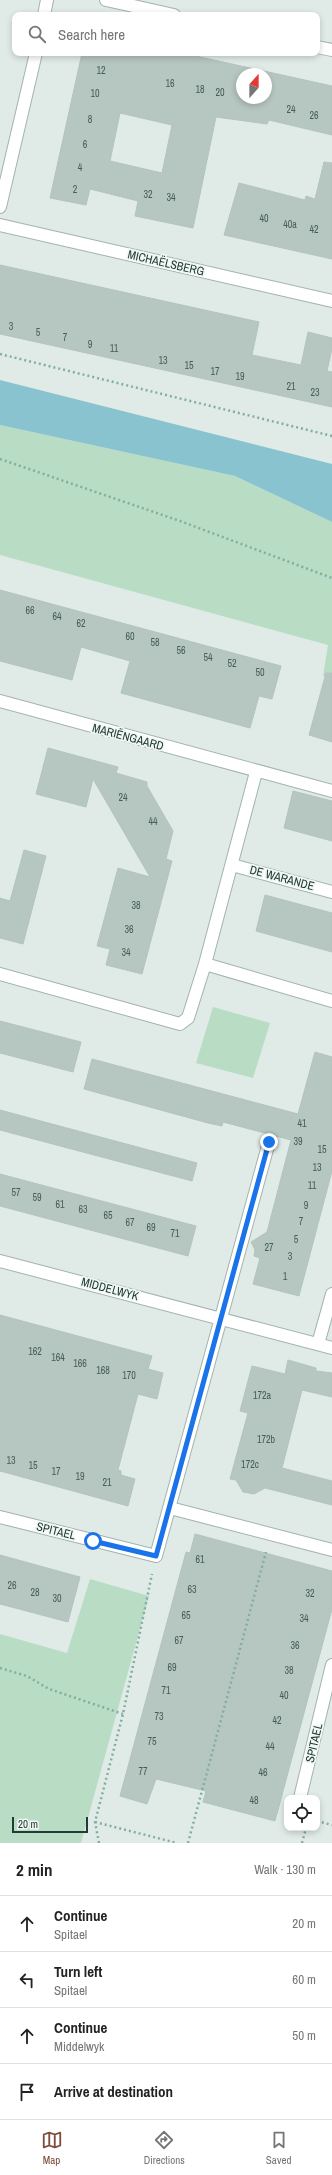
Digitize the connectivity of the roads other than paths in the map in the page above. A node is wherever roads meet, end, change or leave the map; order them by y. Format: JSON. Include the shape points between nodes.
{"nodes":[{"id":1,"x":48,"y":0,"type":"edge"},
{"id":2,"x":106,"y":0,"type":"edge"},
{"id":3,"x":45,"y":12,"type":"edge"},
{"id":4,"x":160,"y":12,"type":"edge"},
{"id":5,"x":320,"y":48,"type":"edge"},
{"id":6,"x":332,"y":50,"type":"edge"},
{"id":7,"x":35,"y":56,"type":"edge"},
{"id":8,"x":0,"y":207,"type":"edge"},
{"id":9,"x":0,"y":225,"type":"edge"},
{"id":10,"x":332,"y":301,"type":"edge"},
{"id":11,"x":0,"y":701,"type":"edge"},
{"id":12,"x":256,"y":772,"type":"junction"},
{"id":13,"x":332,"y":791,"type":"edge"},
{"id":14,"x":232,"y":865,"type":"junction"},
{"id":15,"x":332,"y":892,"type":"edge"},
{"id":16,"x":205,"y":964,"type":"junction"},
{"id":17,"x":0,"y":974,"type":"edge"},
{"id":18,"x":332,"y":1001,"type":"edge"},
{"id":19,"x":269,"y":1142,"type":"dead end"},
{"id":20,"x":0,"y":1261,"type":"edge"},
{"id":21,"x":332,"y":1294,"type":"edge"},
{"id":22,"x":220,"y":1318,"type":"junction"},
{"id":23,"x":318,"y":1344,"type":"junction"},
{"id":24,"x":332,"y":1348,"type":"edge"},
{"id":25,"x":170,"y":1508,"type":"junction"},
{"id":26,"x":0,"y":1517,"type":"edge"},
{"id":27,"x":332,"y":1550,"type":"edge"},
{"id":28,"x":332,"y":1664,"type":"edge"},
{"id":29,"x":301,"y":1795,"type":"edge"}],
"edges":[{"from":1,"to":3,"type":"street"},
{"from":2,"to":4,"type":"street"},
{"from":5,"to":6,"type":"street"},
{"from":7,"to":8,"type":"street"},
{"from":9,"to":10,"type":"street","name":"MICHAËLSBERG"},
{"from":11,"to":12,"type":"street","name":"MARIËNGAARD"},
{"from":12,"to":13,"type":"street","name":"MARIËNGAARD"},
{"from":12,"to":14,"type":"street"},
{"from":14,"to":15,"type":"street","name":"DE WARANDE"},
{"from":14,"to":16,"type":"street"},
{"from":16,"to":17,"type":"street","via":[[188,1018],[180,1024]]},
{"from":16,"to":18,"type":"street"},
{"from":19,"to":22,"type":"street"},
{"from":20,"to":22,"type":"street","name":"MIDDELWYK"},
{"from":21,"to":23,"type":"street"},
{"from":22,"to":23,"type":"street","name":"MIDDELWYK"},
{"from":22,"to":25,"type":"street"},
{"from":23,"to":24,"type":"street","name":"MIDDELWYK"},
{"from":25,"to":26,"type":"street","name":"SPITAEL","via":[[156,1556]]},
{"from":25,"to":27,"type":"street"},
{"from":28,"to":29,"type":"street","name":"SPITAEL"}]}
